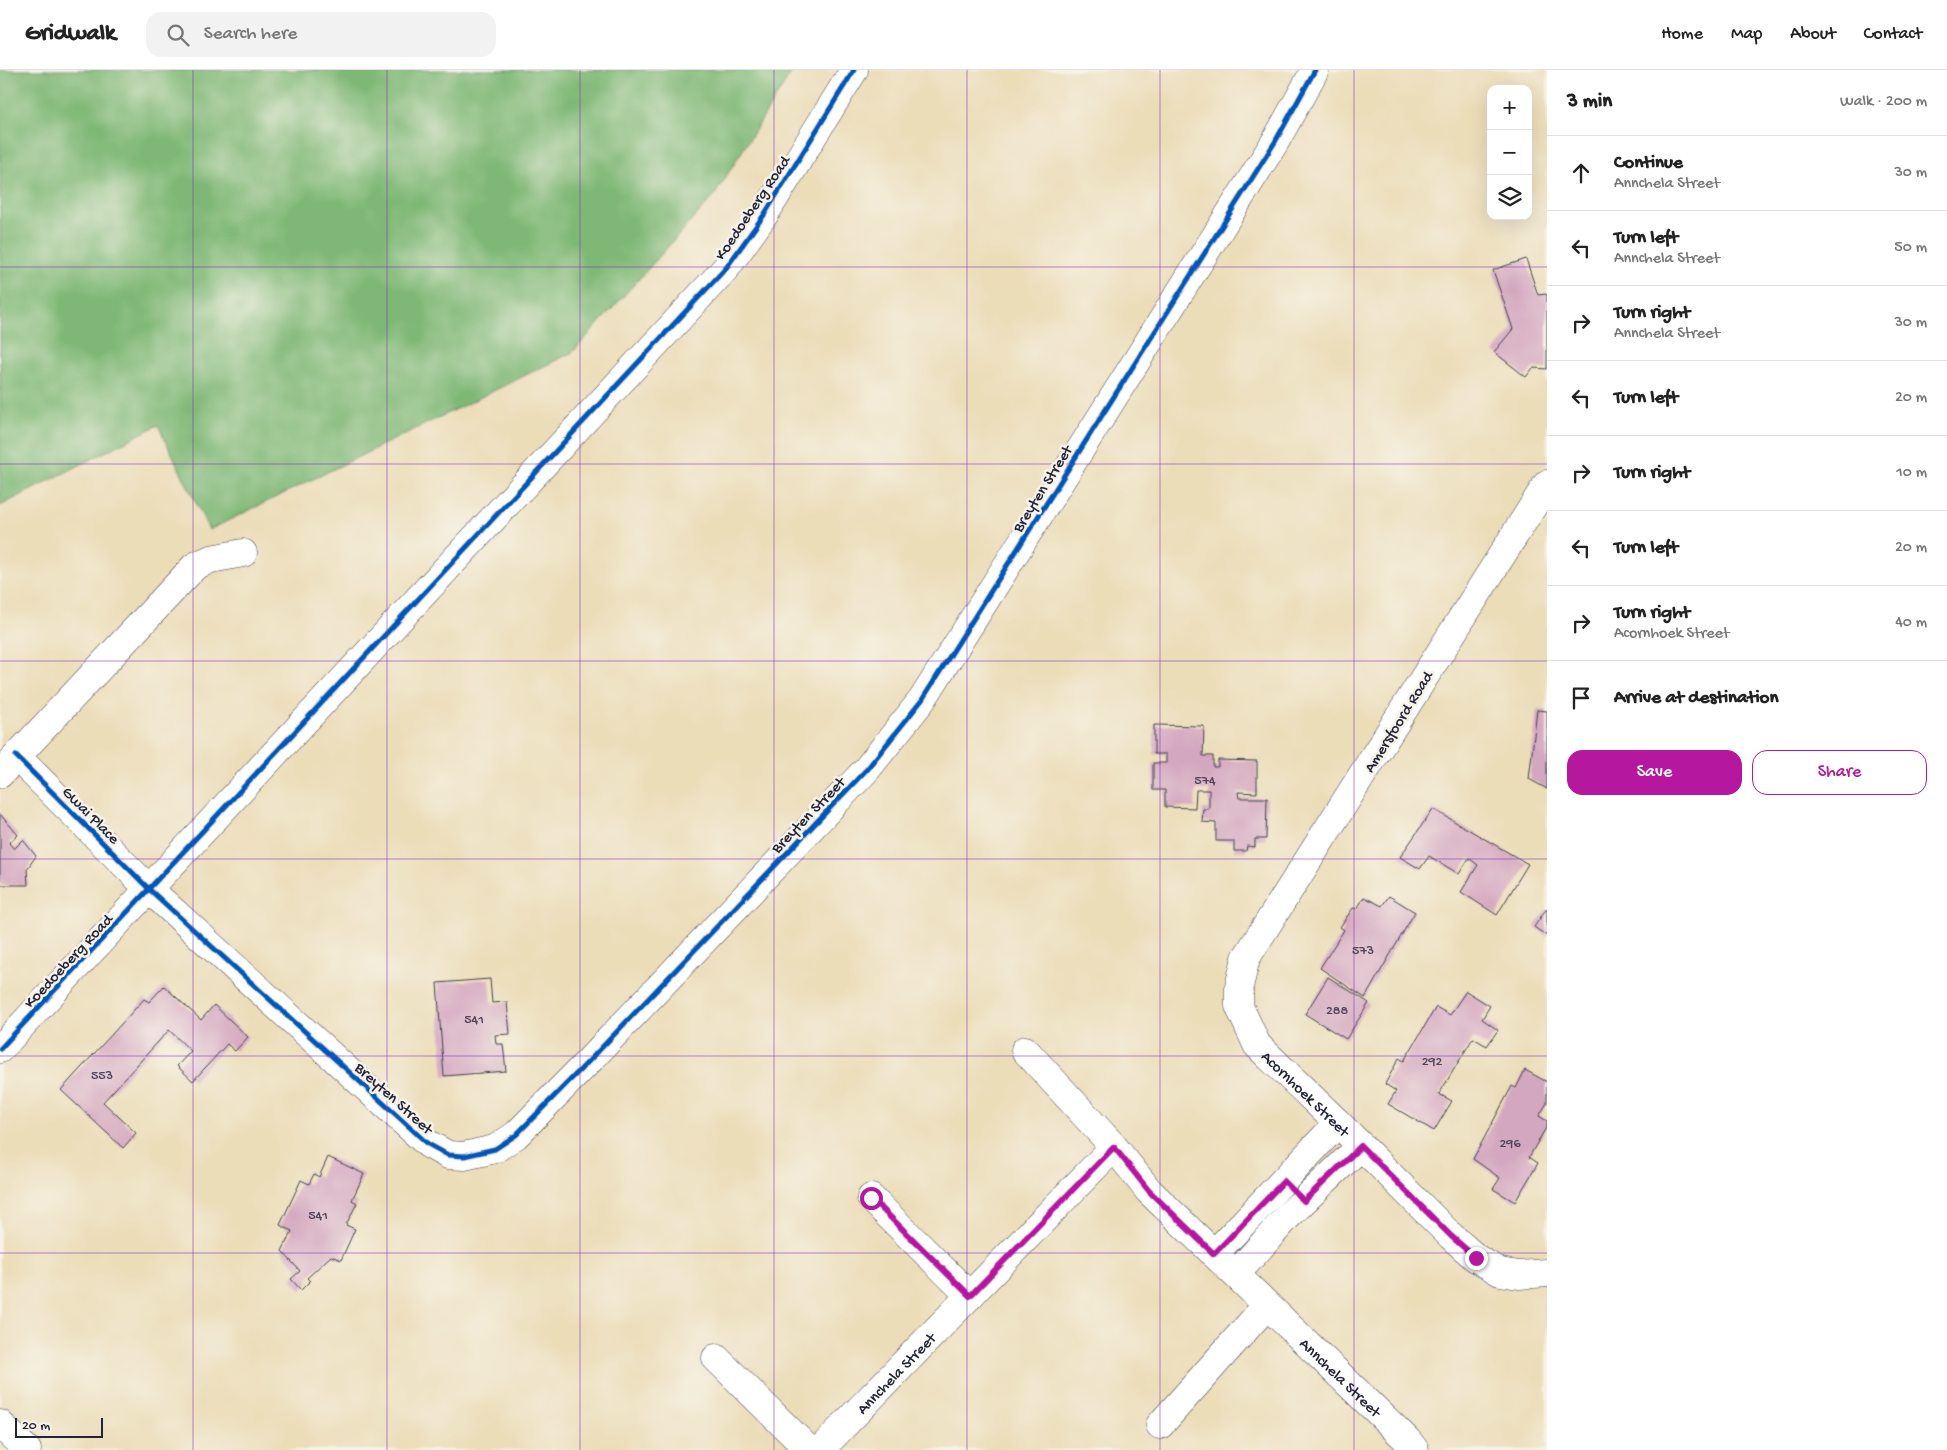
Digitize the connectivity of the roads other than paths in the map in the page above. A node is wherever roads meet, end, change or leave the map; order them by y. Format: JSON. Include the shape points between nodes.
{"nodes":[{"id":1,"x":854,"y":70,"type":"edge"},
{"id":2,"x":1315,"y":70,"type":"edge"},
{"id":3,"x":1547,"y":484,"type":"edge"},
{"id":4,"x":244,"y":553,"type":"dead end"},
{"id":5,"x":8,"y":765,"type":"edge"},
{"id":6,"x":150,"y":890,"type":"junction"},
{"id":7,"x":1246,"y":958,"type":"joint"},
{"id":8,"x":0,"y":1049,"type":"edge"},
{"id":9,"x":1025,"y":1050,"type":"dead end"},
{"id":10,"x":1338,"y":1123,"type":"junction"},
{"id":11,"x":1361,"y":1146,"type":"junction"},
{"id":12,"x":1114,"y":1147,"type":"junction"},
{"id":13,"x":1284,"y":1181,"type":"junction"},
{"id":14,"x":871,"y":1198,"type":"dead end"},
{"id":15,"x":1304,"y":1201,"type":"junction"},
{"id":16,"x":1214,"y":1254,"type":"junction"},
{"id":17,"x":1547,"y":1273,"type":"edge"},
{"id":18,"x":1236,"y":1274,"type":"junction"},
{"id":19,"x":970,"y":1296,"type":"junction"},
{"id":20,"x":1267,"y":1305,"type":"junction"},
{"id":21,"x":716,"y":1358,"type":"dead end"},
{"id":22,"x":0,"y":1424,"type":"edge"},
{"id":23,"x":1160,"y":1425,"type":"dead end"},
{"id":24,"x":27,"y":1450,"type":"edge"},
{"id":25,"x":809,"y":1450,"type":"edge"},
{"id":26,"x":820,"y":1450,"type":"edge"},
{"id":27,"x":1414,"y":1450,"type":"edge"}],
"edges":[{"from":1,"to":6,"type":"street","name":"Koedoeberg Road","via":[[764,215],[726,268]]},
{"from":2,"to":6,"type":"street","name":"Breyten Street","via":[[1264,159],[922,700],[894,738],[616,1034],[516,1135],[495,1149],[464,1156],[448,1155],[428,1144]]},
{"from":3,"to":7,"type":"street","name":"Amersfoord Road"},
{"from":4,"to":5,"type":"street","via":[[211,559],[195,566]]},
{"from":5,"to":6,"type":"street","name":"Gwai Place"},
{"from":6,"to":8,"type":"street","name":"Koedoeberg Road"},
{"from":7,"to":10,"type":"street","name":"Acornhoek Street","via":[[1240,1006],[1257,1045]]},
{"from":9,"to":12,"type":"street","name":"Annchela Street"},
{"from":10,"to":11,"type":"street","name":"Acornhoek Street"},
{"from":10,"to":13,"type":"street"},
{"from":11,"to":15,"type":"street"},
{"from":11,"to":17,"type":"street","name":"Acornhoek Street","via":[[1476,1258],[1500,1272],[1520,1275]]},
{"from":12,"to":16,"type":"street","name":"Annchela Street","via":[[1149,1191]]},
{"from":12,"to":19,"type":"street","name":"Annchela Street"},
{"from":13,"to":15,"type":"street"},
{"from":13,"to":16,"type":"street"},
{"from":14,"to":19,"type":"street"},
{"from":15,"to":18,"type":"street"},
{"from":16,"to":18,"type":"street","name":"Annchela Street"},
{"from":18,"to":20,"type":"street","name":"Annchela Street"},
{"from":19,"to":26,"type":"street","name":"Annchela Street"},
{"from":20,"to":23,"type":"street"},
{"from":20,"to":27,"type":"street","name":"Annchela Street"},
{"from":21,"to":25,"type":"street"},
{"from":22,"to":24,"type":"street"}]}
